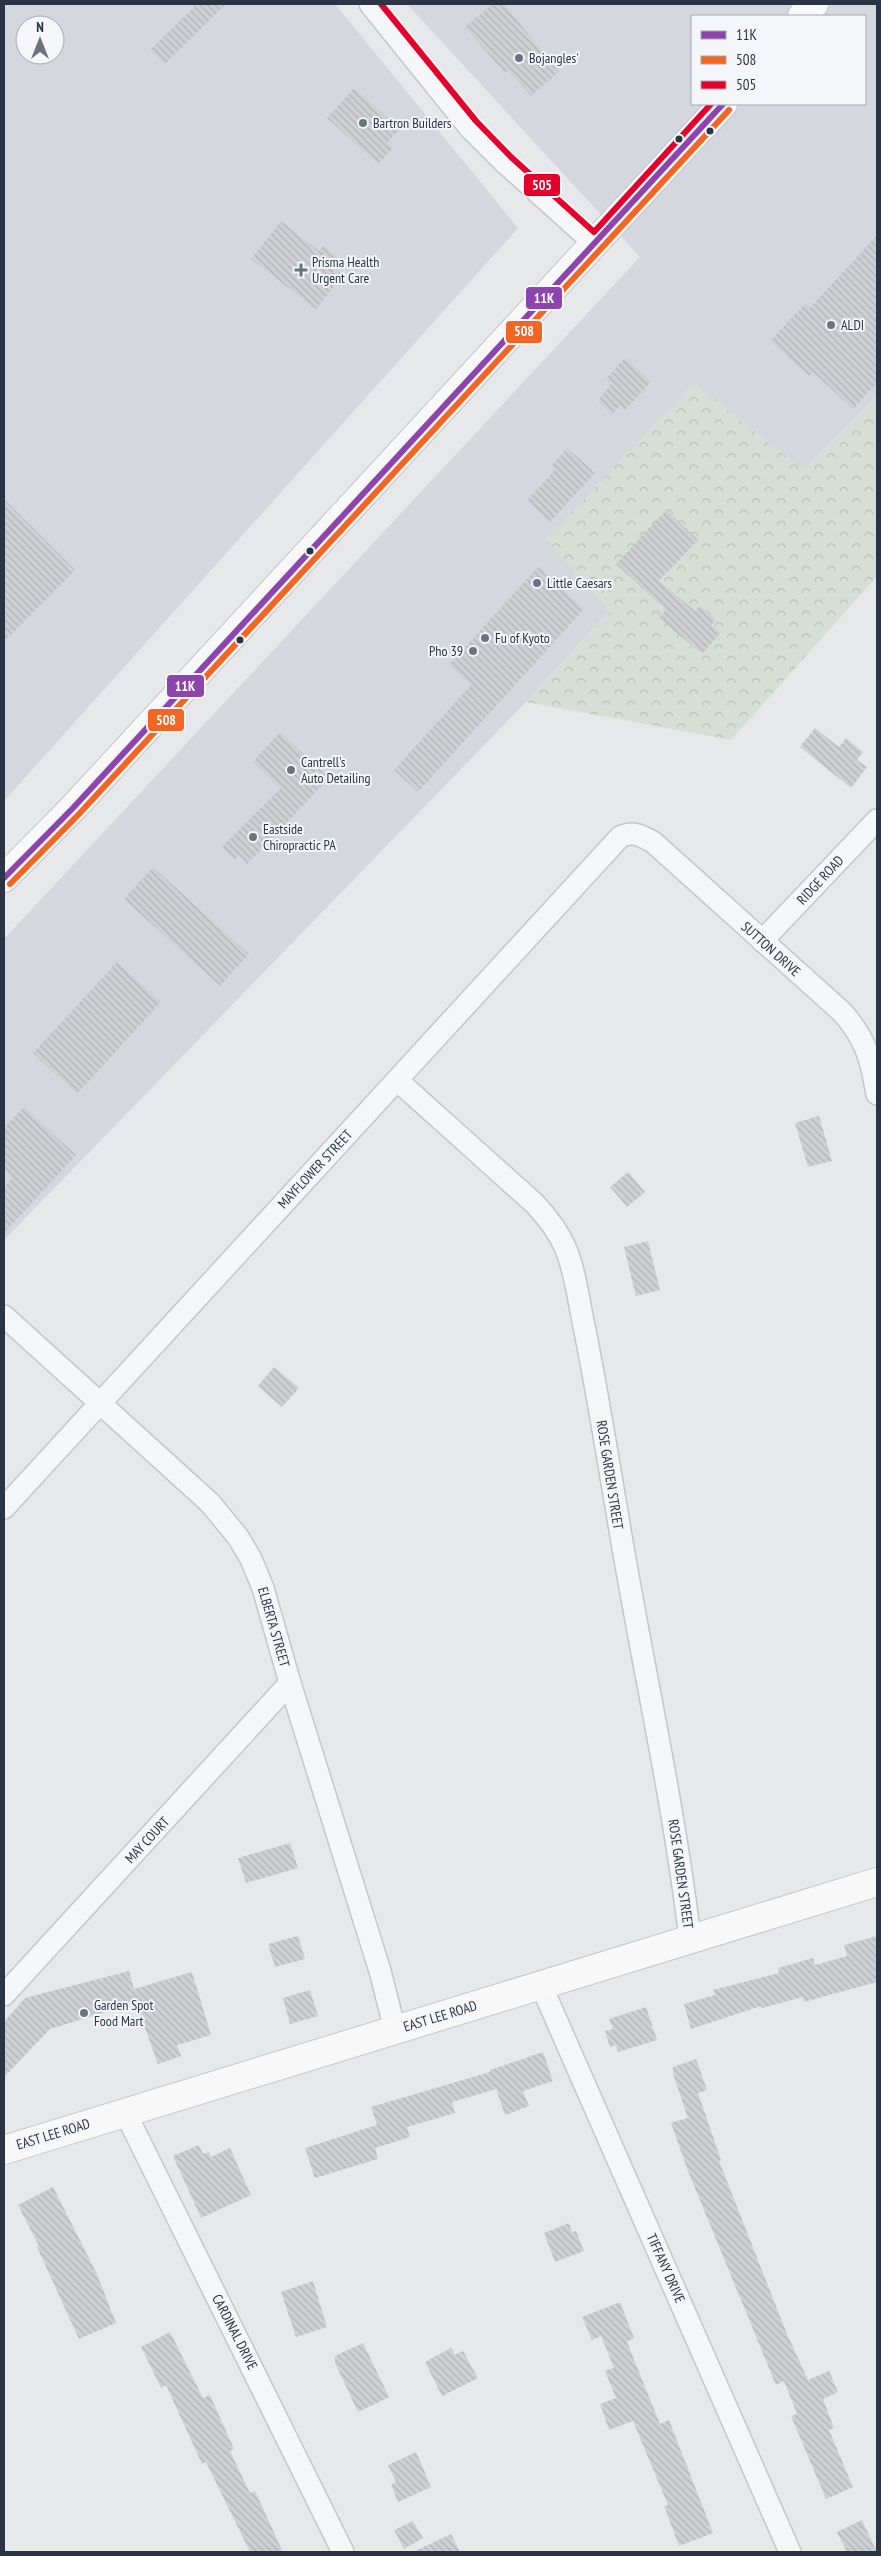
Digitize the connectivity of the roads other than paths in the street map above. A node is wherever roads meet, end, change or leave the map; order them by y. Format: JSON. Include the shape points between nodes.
{"nodes":[{"id":1,"x":370,"y":4,"type":"edge"},
{"id":2,"x":814,"y":4,"type":"edge"},
{"id":3,"x":803,"y":15,"type":"edge"},
{"id":4,"x":722,"y":105,"type":"edge"},
{"id":5,"x":595,"y":244,"type":"junction"},
{"id":6,"x":877,"y":820,"type":"edge"},
{"id":7,"x":628,"y":833,"type":"joint"},
{"id":8,"x":4,"y":878,"type":"edge"},
{"id":9,"x":762,"y":941,"type":"junction"},
{"id":10,"x":397,"y":1080,"type":"junction"},
{"id":11,"x":877,"y":1094,"type":"edge"},
{"id":12,"x":4,"y":1316,"type":"edge"},
{"id":13,"x":100,"y":1403,"type":"junction"},
{"id":14,"x":4,"y":1508,"type":"edge"},
{"id":15,"x":290,"y":1684,"type":"junction"},
{"id":16,"x":877,"y":1882,"type":"edge"},
{"id":17,"x":690,"y":1939,"type":"junction"},
{"id":18,"x":541,"y":1984,"type":"junction"},
{"id":19,"x":4,"y":1996,"type":"edge"},
{"id":20,"x":395,"y":2030,"type":"junction"},
{"id":21,"x":125,"y":2112,"type":"junction"},
{"id":22,"x":8,"y":2144,"type":"edge"},
{"id":23,"x":343,"y":2552,"type":"edge"},
{"id":24,"x":790,"y":2552,"type":"edge"}],
"edges":[{"from":1,"to":5,"type":"street","via":[[469,127]]},
{"from":2,"to":3,"type":"main road"},
{"from":4,"to":5,"type":"main road"},
{"from":5,"to":8,"type":"main road","via":[[73,808]]},
{"from":6,"to":9,"type":"street","name":"RIDGE ROAD"},
{"from":7,"to":9,"type":"street","name":"SUTTON DRIVE","via":[[639,834],[653,842]]},
{"from":7,"to":10,"type":"street","name":"MAYFLOWER STREET","via":[[612,844]]},
{"from":9,"to":11,"type":"street","name":"SUTTON DRIVE","via":[[856,1028],[865,1043]]},
{"from":10,"to":13,"type":"street","name":"MAYFLOWER STREET"},
{"from":10,"to":17,"type":"street","name":"ROSE GARDEN STREET","via":[[534,1204],[548,1219],[565,1247],[592,1362],[681,1866]]},
{"from":12,"to":13,"type":"street","name":"ELBERTA STREET"},
{"from":13,"to":14,"type":"street","name":"MAYFLOWER STREET"},
{"from":13,"to":15,"type":"street","name":"ELBERTA STREET","via":[[210,1503],[238,1537],[263,1588]]},
{"from":15,"to":19,"type":"street","name":"MAY COURT"},
{"from":15,"to":20,"type":"street","name":"ELBERTA STREET","via":[[380,1971]]},
{"from":16,"to":17,"type":"main road","name":"EAST LEE ROAD"},
{"from":17,"to":18,"type":"main road","name":"EAST LEE ROAD"},
{"from":18,"to":20,"type":"main road","name":"EAST LEE ROAD"},
{"from":18,"to":24,"type":"street","name":"TIFFANY DRIVE"},
{"from":20,"to":21,"type":"main road","name":"EAST LEE ROAD"},
{"from":21,"to":22,"type":"main road","name":"EAST LEE ROAD"},
{"from":21,"to":23,"type":"street","name":"CARDINAL DRIVE"}]}
